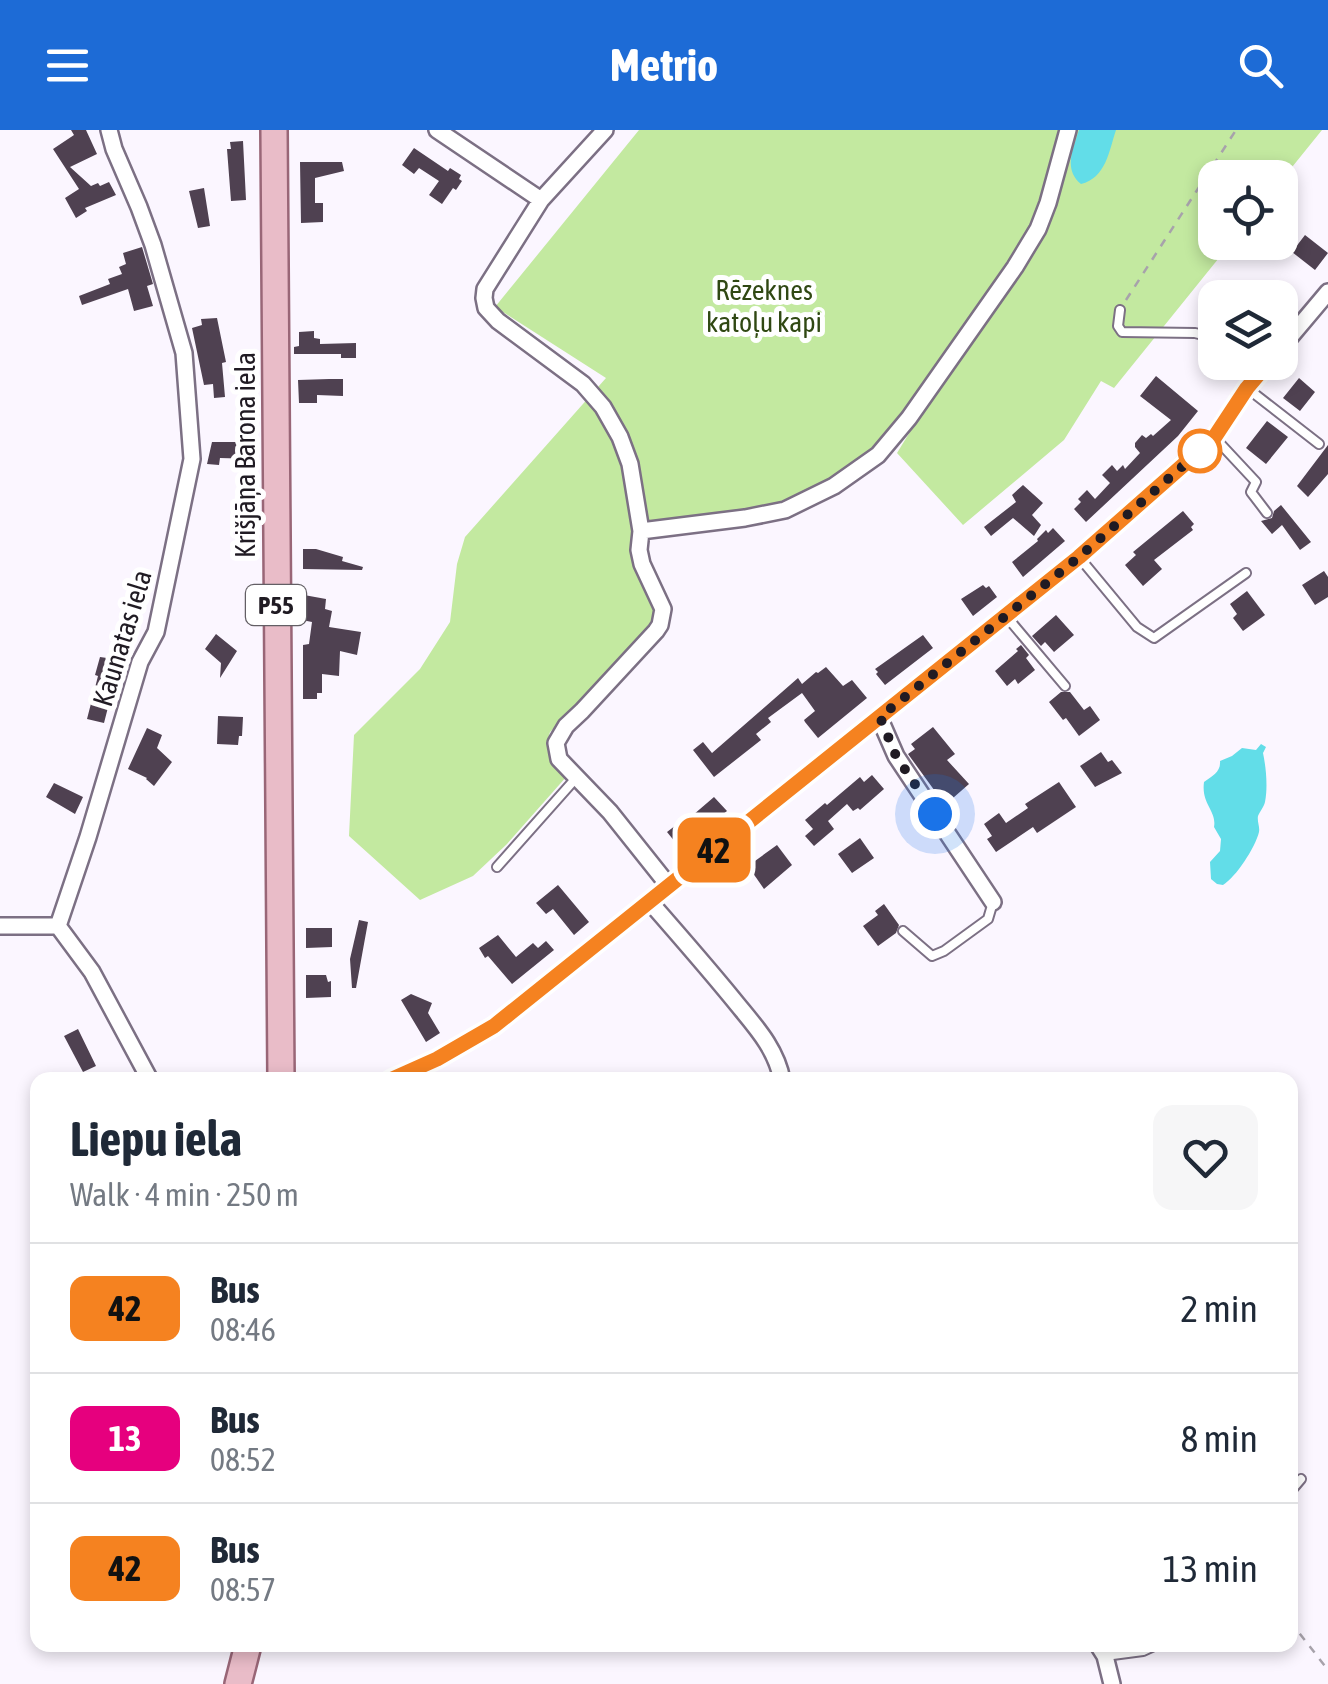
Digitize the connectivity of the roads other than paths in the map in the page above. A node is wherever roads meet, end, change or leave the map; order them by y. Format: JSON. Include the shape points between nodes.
{"nodes":[{"id":1,"x":109,"y":130,"type":"edge"},
{"id":2,"x":274,"y":130,"type":"edge"},
{"id":3,"x":437,"y":130,"type":"edge"},
{"id":4,"x":604,"y":130,"type":"edge"},
{"id":5,"x":1068,"y":130,"type":"edge"},
{"id":6,"x":541,"y":200,"type":"junction"},
{"id":7,"x":1325,"y":302,"type":"edge"},
{"id":8,"x":1120,"y":310,"type":"road end"},
{"id":9,"x":1298,"y":330,"type":"edge"},
{"id":10,"x":1198,"y":334,"type":"edge"},
{"id":11,"x":1254,"y":380,"type":"edge"},
{"id":12,"x":1247,"y":388,"type":"junction"},
{"id":13,"x":1214,"y":438,"type":"junction"},
{"id":14,"x":1320,"y":444,"type":"dead end"},
{"id":15,"x":1268,"y":513,"type":"dead end"},
{"id":16,"x":641,"y":532,"type":"junction"},
{"id":17,"x":1079,"y":557,"type":"junction"},
{"id":18,"x":1246,"y":574,"type":"dead end"},
{"id":19,"x":1006,"y":616,"type":"junction"},
{"id":20,"x":1065,"y":686,"type":"dead end"},
{"id":21,"x":880,"y":717,"type":"junction"},
{"id":22,"x":577,"y":777,"type":"junction"},
{"id":23,"x":497,"y":867,"type":"dead end"},
{"id":24,"x":670,"y":886,"type":"junction"},
{"id":25,"x":650,"y":902,"type":"junction"},
{"id":26,"x":993,"y":902,"type":"joint"},
{"id":27,"x":0,"y":926,"type":"edge"},
{"id":28,"x":58,"y":926,"type":"junction"},
{"id":29,"x":903,"y":931,"type":"dead end"},
{"id":30,"x":146,"y":1072,"type":"edge"},
{"id":31,"x":281,"y":1072,"type":"edge"},
{"id":32,"x":408,"y":1072,"type":"edge"},
{"id":33,"x":780,"y":1072,"type":"edge"},
{"id":34,"x":1301,"y":1479,"type":"dead end"},
{"id":35,"x":1298,"y":1482,"type":"edge"},
{"id":36,"x":246,"y":1652,"type":"edge"},
{"id":37,"x":1102,"y":1652,"type":"edge"},
{"id":38,"x":238,"y":1684,"type":"edge"},
{"id":39,"x":1112,"y":1684,"type":"edge"}],
"edges":[{"from":1,"to":28,"type":"street","name":"Kaunatas iela","via":[[184,354],[192,459],[156,632],[140,662]]},
{"from":2,"to":31,"type":"main road","name":"Krišjāņa Barona iela","number":"P55"},
{"from":3,"to":6,"type":"street"},
{"from":4,"to":6,"type":"street"},
{"from":5,"to":16,"type":"street","via":[[1038,229],[878,455],[785,510]]},
{"from":6,"to":16,"type":"street","via":[[485,289],[486,308],[583,384],[603,408],[630,464]]},
{"from":7,"to":9,"type":"street"},
{"from":8,"to":10,"type":"lane","via":[[1122,332]]},
{"from":11,"to":12,"type":"street"},
{"from":12,"to":13,"type":"street"},
{"from":12,"to":14,"type":"lane"},
{"from":13,"to":15,"type":"lane","via":[[1256,482],[1251,492]]},
{"from":13,"to":17,"type":"street"},
{"from":16,"to":22,"type":"street","via":[[642,564],[662,618],[559,735],[556,752]]},
{"from":17,"to":18,"type":"lane","via":[[1137,627],[1154,638]]},
{"from":17,"to":19,"type":"street"},
{"from":19,"to":20,"type":"lane"},
{"from":19,"to":21,"type":"street"},
{"from":21,"to":24,"type":"street"},
{"from":21,"to":26,"type":"street","via":[[896,756]]},
{"from":22,"to":23,"type":"lane"},
{"from":22,"to":24,"type":"street"},
{"from":24,"to":25,"type":"street"},
{"from":25,"to":32,"type":"street","via":[[494,1026]]},
{"from":25,"to":33,"type":"street","via":[[770,1046]]},
{"from":26,"to":29,"type":"lane","via":[[988,918],[932,956]]},
{"from":27,"to":28,"type":"street"},
{"from":28,"to":30,"type":"street","via":[[92,972]]},
{"from":34,"to":35,"type":"lane"},
{"from":36,"to":38,"type":"main road"},
{"from":37,"to":39,"type":"street"}]}
